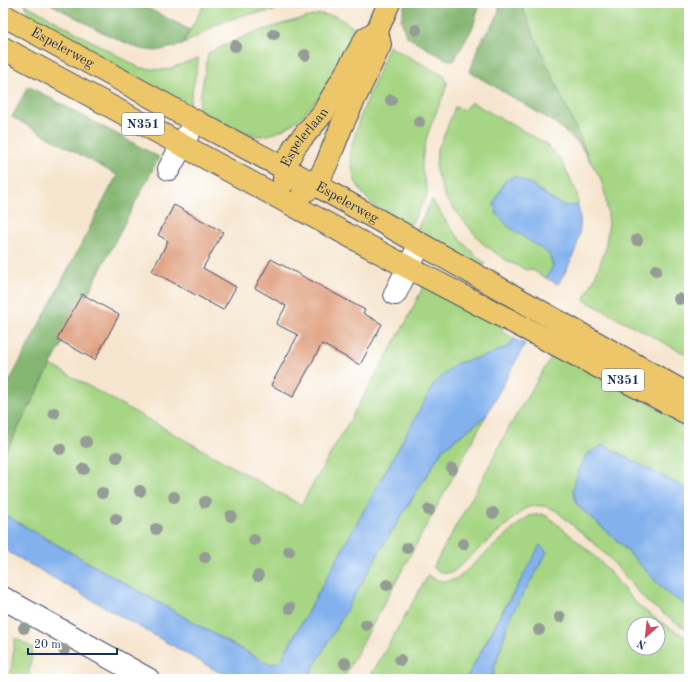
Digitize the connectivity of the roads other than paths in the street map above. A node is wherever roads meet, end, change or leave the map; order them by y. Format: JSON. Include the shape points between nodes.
{"nodes":[{"id":1,"x":389,"y":3,"type":"edge"},
{"id":2,"x":3,"y":15,"type":"edge"},
{"id":3,"x":377,"y":31,"type":"junction"},
{"id":4,"x":3,"y":48,"type":"edge"},
{"id":5,"x":195,"y":121,"type":"junction"},
{"id":6,"x":182,"y":145,"type":"junction"},
{"id":7,"x":284,"y":168,"type":"junction"},
{"id":8,"x":169,"y":169,"type":"dead end"},
{"id":9,"x":316,"y":185,"type":"junction"},
{"id":10,"x":284,"y":201,"type":"junction"},
{"id":11,"x":420,"y":244,"type":"junction"},
{"id":12,"x":408,"y":268,"type":"junction"},
{"id":13,"x":395,"y":294,"type":"dead end"},
{"id":14,"x":563,"y":337,"type":"junction"},
{"id":15,"x":689,"y":395,"type":"edge"},
{"id":16,"x":689,"y":414,"type":"edge"},
{"id":17,"x":3,"y":598,"type":"edge"},
{"id":18,"x":148,"y":679,"type":"edge"}],
"edges":[{"from":1,"to":3,"type":"main road","name":"Espelerlaan"},
{"from":2,"to":5,"type":"main road","name":"Espelerweg","number":"N351"},
{"from":3,"to":7,"type":"main road","name":"Espelerlaan","via":[[366,38],[323,113],[295,146]]},
{"from":3,"to":9,"type":"main road","name":"Espelerlaan","via":[[380,45]]},
{"from":4,"to":6,"type":"main road","name":"Espelerweg","number":"N351"},
{"from":5,"to":6,"type":"street"},
{"from":5,"to":7,"type":"main road","name":"Espelerweg","number":"N351"},
{"from":6,"to":8,"type":"street"},
{"from":6,"to":10,"type":"main road","name":"Espelerweg","number":"N351"},
{"from":7,"to":9,"type":"main road","name":"Espelerweg","number":"N351"},
{"from":7,"to":10,"type":"main road","name":"Espelerlaan"},
{"from":9,"to":10,"type":"main road"},
{"from":9,"to":11,"type":"main road","name":"Espelerweg","number":"N351"},
{"from":10,"to":12,"type":"main road","name":"Espelerweg","number":"N351"},
{"from":11,"to":12,"type":"street"},
{"from":11,"to":14,"type":"main road","name":"Espelerweg","number":"N351","via":[[519,300]]},
{"from":12,"to":13,"type":"street"},
{"from":12,"to":14,"type":"main road","name":"Espelerweg","number":"N351","via":[[508,320]]},
{"from":14,"to":15,"type":"main road","name":"Espelerweg","number":"N351"},
{"from":14,"to":16,"type":"main road","name":"Espelerweg","number":"N351"},
{"from":17,"to":18,"type":"street"}]}
